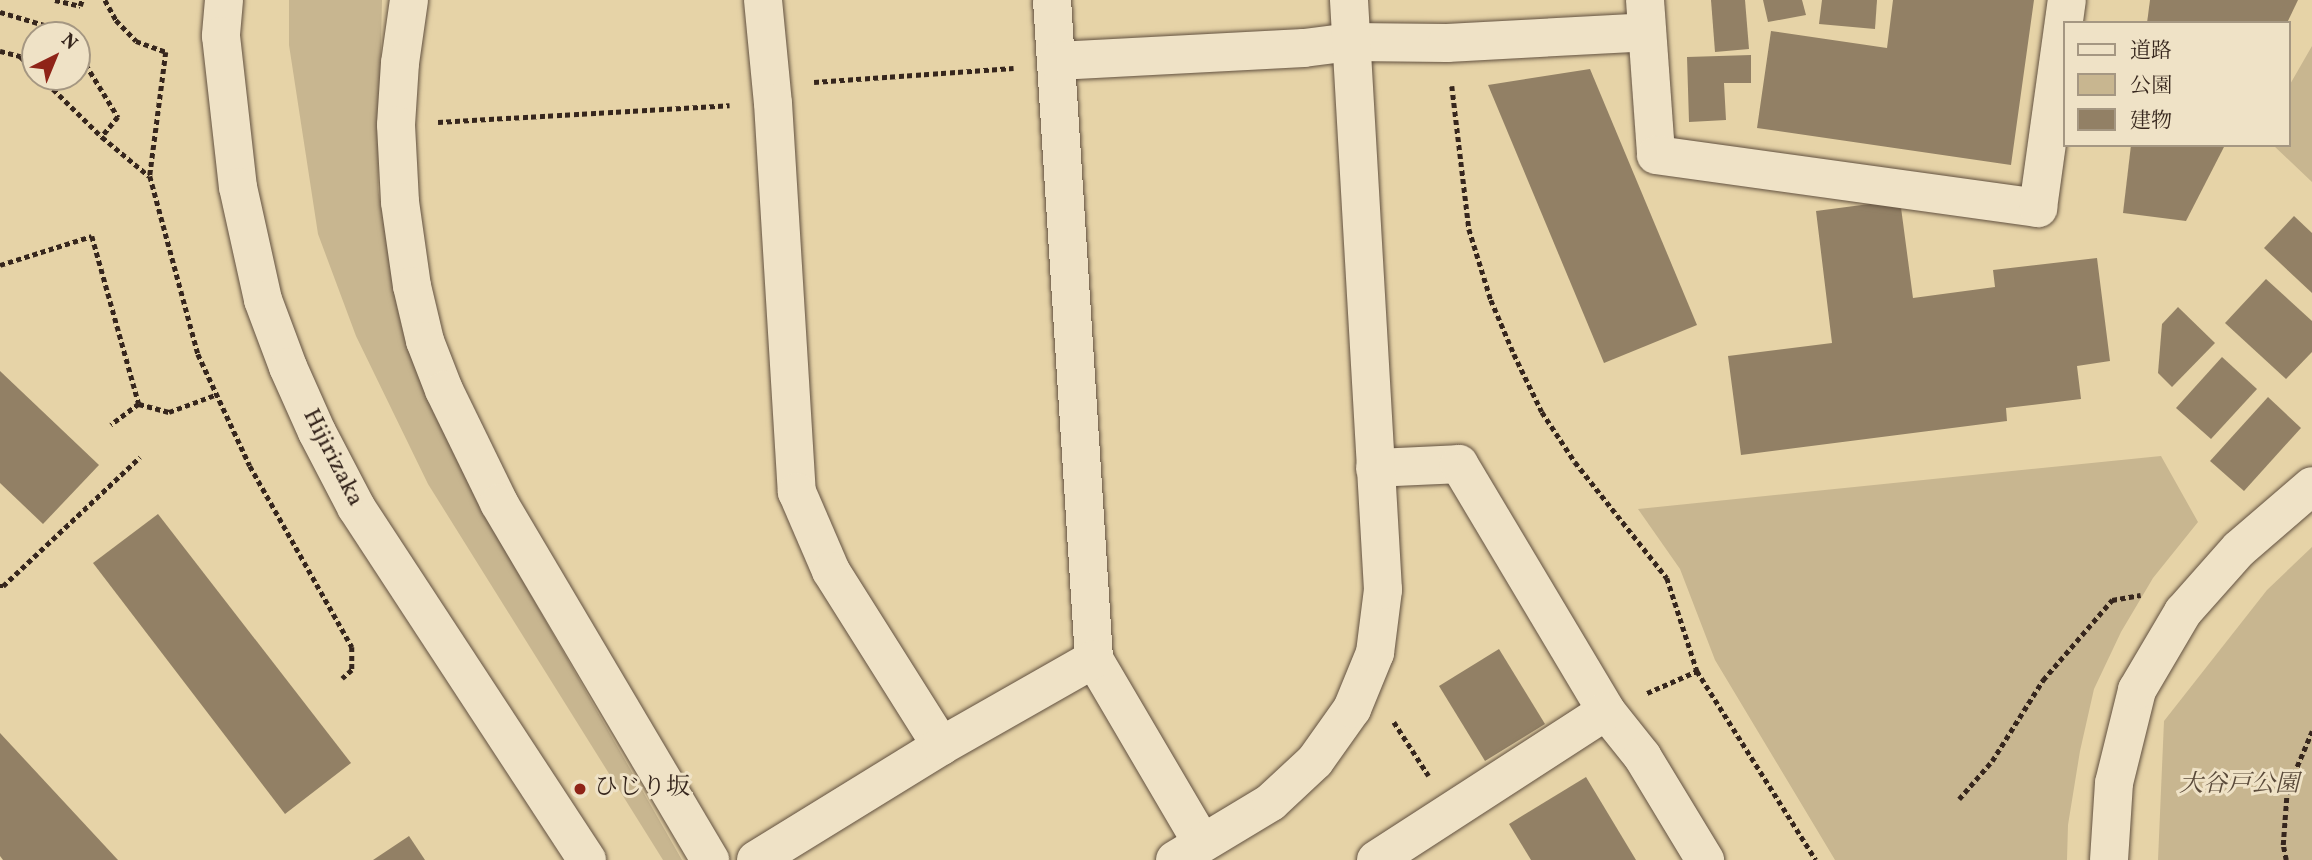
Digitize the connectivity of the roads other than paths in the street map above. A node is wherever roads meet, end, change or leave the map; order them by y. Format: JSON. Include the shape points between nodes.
{"nodes":[{"id":1,"x":224,"y":0,"type":"edge"},
{"id":2,"x":409,"y":0,"type":"edge"},
{"id":3,"x":763,"y":0,"type":"edge"},
{"id":4,"x":1052,"y":0,"type":"edge"},
{"id":5,"x":1349,"y":0,"type":"edge"},
{"id":6,"x":2067,"y":0,"type":"edge"},
{"id":7,"x":1646,"y":16,"type":"edge"},
{"id":8,"x":2064,"y":21,"type":"edge"},
{"id":9,"x":2064,"y":22,"type":"edge"},
{"id":10,"x":1351,"y":43,"type":"junction"},
{"id":11,"x":1056,"y":61,"type":"junction"},
{"id":12,"x":1375,"y":468,"type":"junction"},
{"id":13,"x":2312,"y":486,"type":"edge"},
{"id":14,"x":1094,"y":659,"type":"junction"},
{"id":15,"x":1606,"y":711,"type":"junction"},
{"id":16,"x":941,"y":746,"type":"junction"},
{"id":17,"x":1416,"y":849,"type":"edge"},
{"id":18,"x":1188,"y":852,"type":"edge"},
{"id":19,"x":587,"y":860,"type":"edge"},
{"id":20,"x":710,"y":860,"type":"edge"},
{"id":21,"x":756,"y":860,"type":"edge"},
{"id":22,"x":1376,"y":860,"type":"edge"},
{"id":23,"x":1705,"y":860,"type":"edge"},
{"id":24,"x":2109,"y":860,"type":"edge"}],
"edges":[{"from":1,"to":19,"type":"street","name":"Hijirizaka","via":[[221,36],[237,187],[263,300],[288,367],[356,507]]},
{"from":2,"to":20,"type":"street","via":[[396,125],[400,202],[425,341],[499,503]]},
{"from":3,"to":16,"type":"street","via":[[797,492],[831,570]]},
{"from":4,"to":11,"type":"street"},
{"from":5,"to":10,"type":"street"},
{"from":6,"to":8,"type":"street"},
{"from":7,"to":9,"type":"street","via":[[1657,155],[2038,208]]},
{"from":7,"to":10,"type":"street","via":[[1447,43]]},
{"from":10,"to":11,"type":"street"},
{"from":10,"to":12,"type":"street"},
{"from":11,"to":14,"type":"street"},
{"from":12,"to":15,"type":"street","via":[[1459,464]]},
{"from":12,"to":18,"type":"street","via":[[1383,590],[1375,653],[1352,709],[1315,761],[1271,802]]},
{"from":13,"to":24,"type":"street","via":[[2239,549],[2183,612],[2137,690],[2114,783]]},
{"from":14,"to":16,"type":"street"},
{"from":14,"to":18,"type":"street"},
{"from":15,"to":17,"type":"street"},
{"from":15,"to":23,"type":"street","via":[[1642,756]]},
{"from":16,"to":21,"type":"street"},
{"from":17,"to":22,"type":"street"}]}
